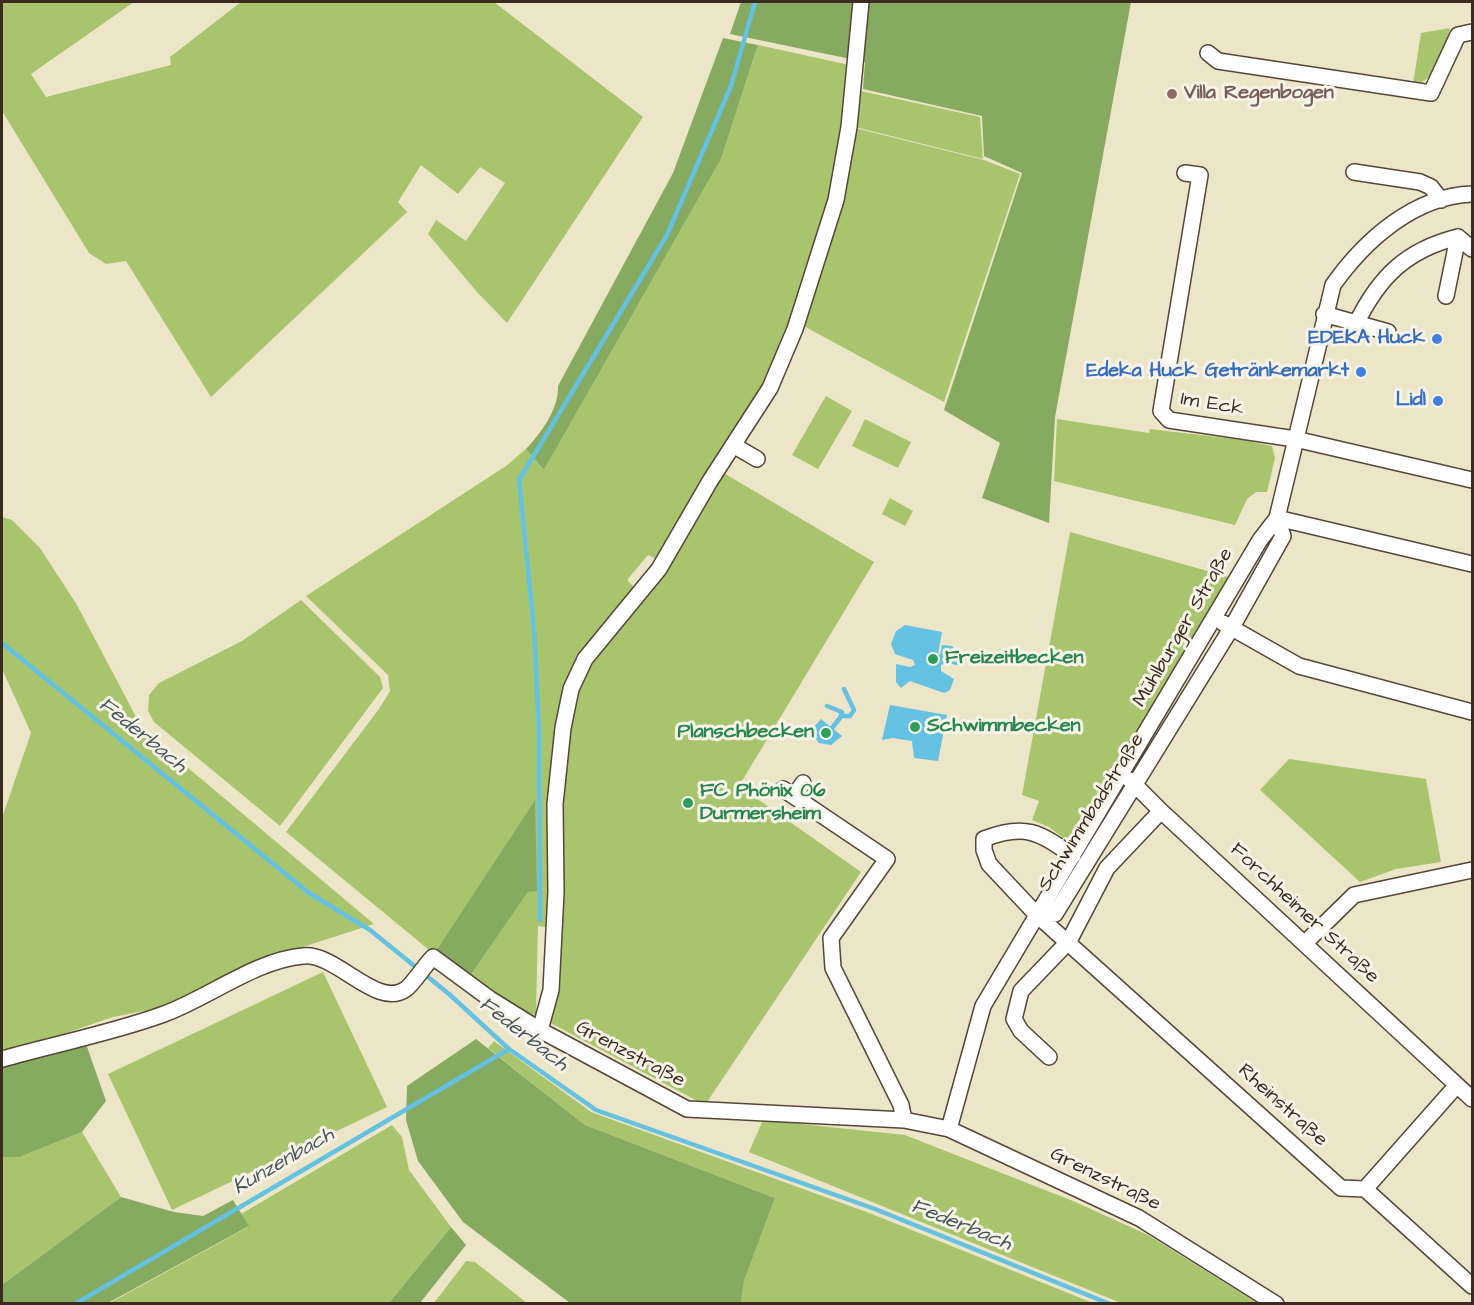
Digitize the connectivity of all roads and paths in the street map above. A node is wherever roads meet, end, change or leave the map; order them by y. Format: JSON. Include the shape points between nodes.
{"nodes":[{"id":1,"x":861,"y":2,"type":"edge"},
{"id":2,"x":1473,"y":32,"type":"edge"},
{"id":3,"x":1208,"y":53,"type":"dead end"},
{"id":4,"x":1354,"y":172,"type":"dead end"},
{"id":5,"x":1185,"y":173,"type":"dead end"},
{"id":6,"x":1473,"y":194,"type":"edge"},
{"id":7,"x":1441,"y":200,"type":"junction"},
{"id":8,"x":1458,"y":237,"type":"junction"},
{"id":9,"x":1473,"y":249,"type":"edge"},
{"id":10,"x":1446,"y":296,"type":"dead end"},
{"id":11,"x":1324,"y":314,"type":"junction"},
{"id":12,"x":1356,"y":324,"type":"junction"},
{"id":13,"x":1388,"y":332,"type":"dead end"},
{"id":14,"x":1295,"y":440,"type":"junction"},
{"id":15,"x":733,"y":445,"type":"junction"},
{"id":16,"x":757,"y":459,"type":"dead end"},
{"id":17,"x":1473,"y":480,"type":"edge"},
{"id":18,"x":1277,"y":518,"type":"junction"},
{"id":19,"x":1473,"y":564,"type":"edge"},
{"id":20,"x":1215,"y":618,"type":"junction"},
{"id":21,"x":1232,"y":627,"type":"junction"},
{"id":22,"x":1473,"y":712,"type":"edge"},
{"id":23,"x":1123,"y":773,"type":"junction"},
{"id":24,"x":1135,"y":785,"type":"junction"},
{"id":25,"x":794,"y":790,"type":"dead end"},
{"id":26,"x":1161,"y":811,"type":"junction"},
{"id":27,"x":1073,"y":856,"type":"junction"},
{"id":28,"x":1473,"y":870,"type":"edge"},
{"id":29,"x":1036,"y":915,"type":"junction"},
{"id":30,"x":1069,"y":941,"type":"junction"},
{"id":31,"x":1305,"y":943,"type":"junction"},
{"id":32,"x":540,"y":1030,"type":"junction"},
{"id":33,"x":1049,"y":1057,"type":"dead end"},
{"id":34,"x":2,"y":1059,"type":"edge"},
{"id":35,"x":1457,"y":1085,"type":"junction"},
{"id":36,"x":1473,"y":1099,"type":"edge"},
{"id":37,"x":904,"y":1120,"type":"junction"},
{"id":38,"x":949,"y":1129,"type":"junction"},
{"id":39,"x":1365,"y":1189,"type":"junction"},
{"id":40,"x":1473,"y":1286,"type":"edge"},
{"id":41,"x":1276,"y":1304,"type":"edge"}],
"edges":[{"from":1,"to":15,"type":"street","via":[[852,104],[836,200],[791,339],[770,388]]},
{"from":2,"to":3,"type":"street","via":[[1458,34],[1431,93],[1218,61]]},
{"from":4,"to":7,"type":"street","via":[[1420,182],[1431,187]]},
{"from":5,"to":14,"type":"street","name":"Im Eck","via":[[1200,175],[1161,411],[1169,420]]},
{"from":6,"to":7,"type":"street","name":"Mühlburger Straße"},
{"from":7,"to":11,"type":"street","name":"Mühlburger Straße","via":[[1396,221],[1351,260],[1333,285]]},
{"from":8,"to":9,"type":"street"},
{"from":8,"to":10,"type":"street"},
{"from":8,"to":12,"type":"street","via":[[1432,243],[1409,257],[1376,288]]},
{"from":11,"to":12,"type":"street"},
{"from":11,"to":14,"type":"street","name":"Mühlburger Straße"},
{"from":12,"to":13,"type":"street"},
{"from":14,"to":17,"type":"street","name":"Im Eck"},
{"from":14,"to":18,"type":"street","name":"Mühlburger Straße"},
{"from":15,"to":16,"type":"street"},
{"from":15,"to":32,"type":"street","via":[[658,568],[585,659],[571,689],[555,804],[551,990]]},
{"from":18,"to":19,"type":"street"},
{"from":18,"to":20,"type":"street","name":"Mühlburger Straße"},
{"from":18,"to":21,"type":"street","name":"Schwimmbadstraße","via":[[1283,536]]},
{"from":20,"to":21,"type":"street"},
{"from":20,"to":23,"type":"street","name":"Mühlburger Straße"},
{"from":21,"to":22,"type":"street","via":[[1299,666]]},
{"from":21,"to":24,"type":"street","name":"Schwimmbadstraße"},
{"from":23,"to":24,"type":"street","name":"Forchheimer Straße"},
{"from":23,"to":27,"type":"street","name":"Mühlburger Straße"},
{"from":24,"to":26,"type":"street","name":"Forchheimer Straße"},
{"from":24,"to":29,"type":"street","name":"Schwimmbadstraße","via":[[1055,914]]},
{"from":25,"to":37,"type":"street","via":[[887,859],[831,938],[832,968],[901,1105]]},
{"from":26,"to":30,"type":"street","via":[[1107,868]]},
{"from":26,"to":31,"type":"street","name":"Forchheimer Straße"},
{"from":27,"to":29,"type":"street","name":"Mühlburger Straße"},
{"from":27,"to":29,"type":"street","name":"Rheinstraße","via":[[1042,835],[1023,829],[984,839],[989,864]]},
{"from":28,"to":31,"type":"street","via":[[1354,895]]},
{"from":29,"to":30,"type":"street","name":"Rheinstraße"},
{"from":29,"to":38,"type":"street","name":"Mühlburger Straße","via":[[983,1006]]},
{"from":30,"to":33,"type":"street","via":[[1021,991],[1014,1019],[1021,1032]]},
{"from":30,"to":39,"type":"street","name":"Rheinstraße","via":[[1341,1188]]},
{"from":31,"to":35,"type":"street","name":"Forchheimer Straße"},
{"from":32,"to":34,"type":"street","name":"Grenzstraße","via":[[429,961],[406,989],[389,993],[376,991],[317,956],[302,956],[258,969],[165,1014]]},
{"from":32,"to":37,"type":"street","name":"Grenzstraße","via":[[687,1109]]},
{"from":35,"to":36,"type":"street","name":"Forchheimer Straße"},
{"from":35,"to":39,"type":"street"},
{"from":37,"to":38,"type":"street","name":"Grenzstraße"},
{"from":38,"to":41,"type":"street","name":"Grenzstraße","via":[[1139,1218]]},
{"from":39,"to":40,"type":"street"}]}
